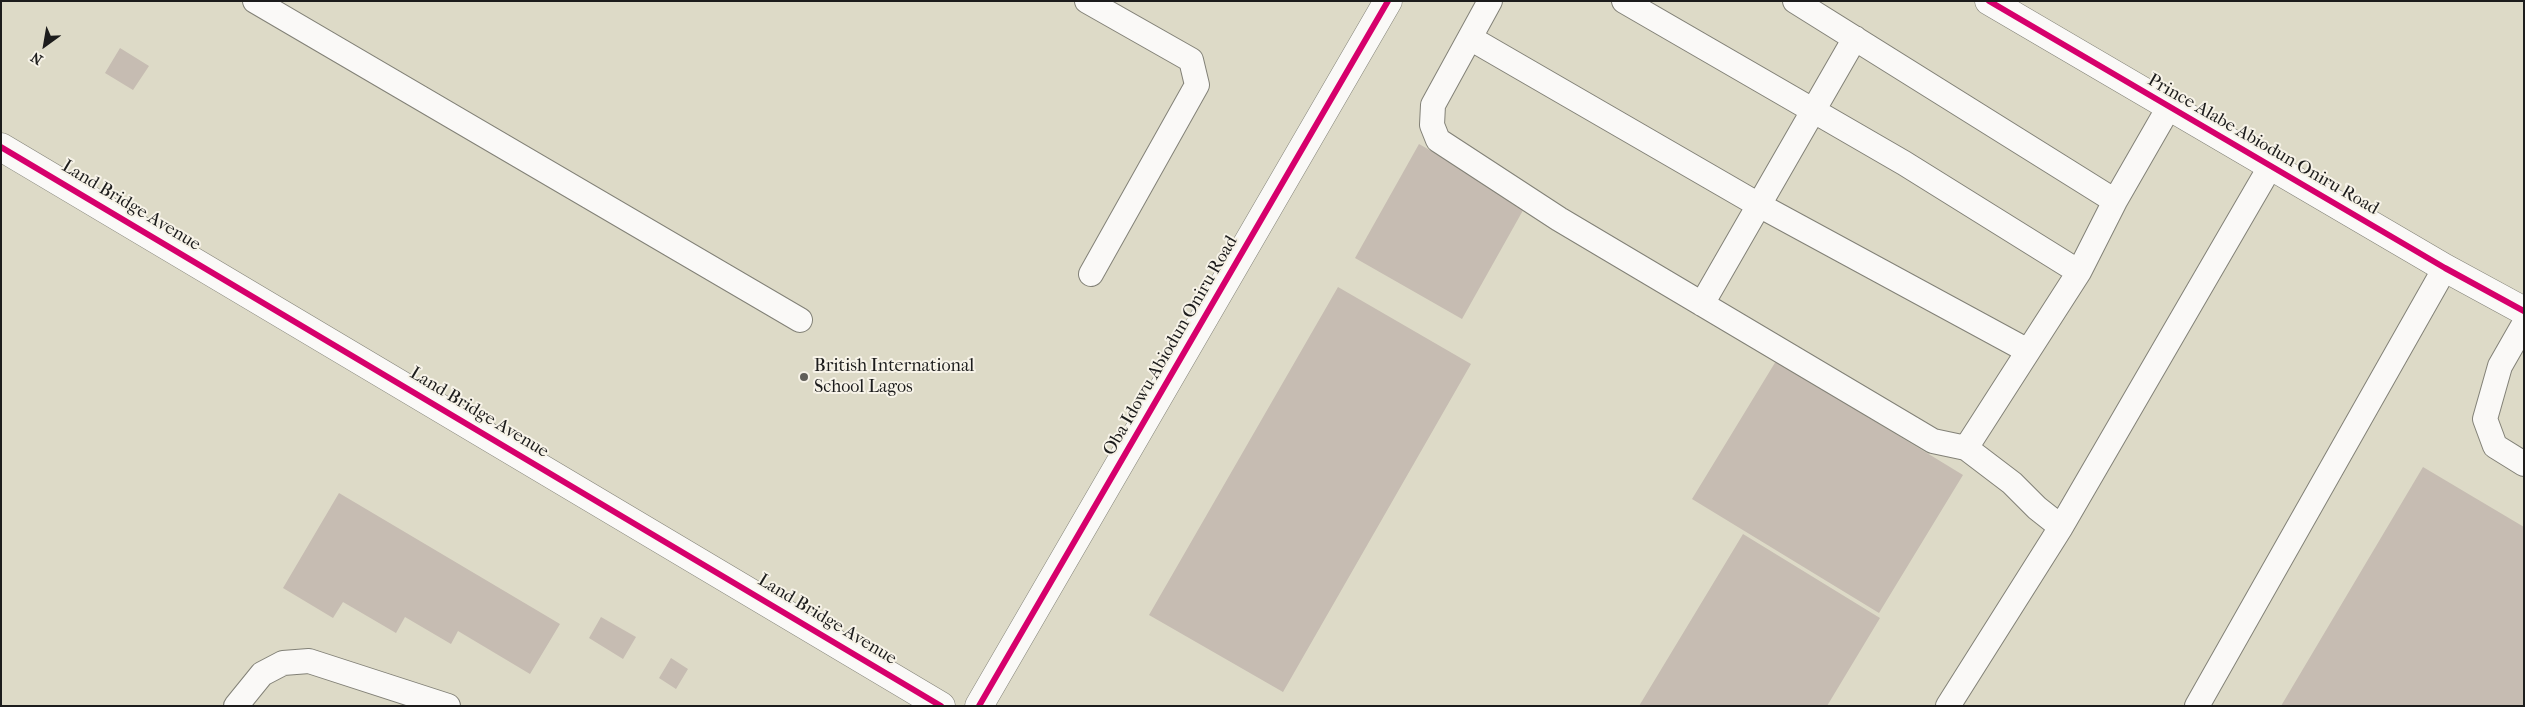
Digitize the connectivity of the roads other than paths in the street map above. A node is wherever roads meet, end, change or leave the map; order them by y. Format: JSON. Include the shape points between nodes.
{"nodes":[{"id":1,"x":255,"y":1,"type":"edge"},
{"id":2,"x":1088,"y":1,"type":"edge"},
{"id":3,"x":1388,"y":1,"type":"edge"},
{"id":4,"x":1490,"y":1,"type":"edge"},
{"id":5,"x":1624,"y":1,"type":"edge"},
{"id":6,"x":1795,"y":1,"type":"edge"},
{"id":7,"x":1989,"y":1,"type":"edge"},
{"id":8,"x":1470,"y":38,"type":"junction"},
{"id":9,"x":1855,"y":38,"type":"junction"},
{"id":10,"x":2169,"y":107,"type":"junction"},
{"id":11,"x":1814,"y":110,"type":"junction"},
{"id":12,"x":1,"y":147,"type":"edge"},
{"id":13,"x":2270,"y":167,"type":"junction"},
{"id":14,"x":2115,"y":201,"type":"junction"},
{"id":15,"x":1757,"y":204,"type":"junction"},
{"id":16,"x":2445,"y":268,"type":"junction"},
{"id":17,"x":2079,"y":272,"type":"junction"},
{"id":18,"x":1091,"y":274,"type":"dead end"},
{"id":19,"x":1702,"y":304,"type":"junction"},
{"id":20,"x":2524,"y":311,"type":"edge"},
{"id":21,"x":800,"y":320,"type":"dead end"},
{"id":22,"x":2524,"y":324,"type":"edge"},
{"id":23,"x":2028,"y":351,"type":"junction"},
{"id":24,"x":1966,"y":448,"type":"junction"},
{"id":25,"x":2524,"y":464,"type":"edge"},
{"id":26,"x":2061,"y":527,"type":"junction"},
{"id":27,"x":236,"y":706,"type":"edge"},
{"id":28,"x":448,"y":706,"type":"edge"},
{"id":29,"x":941,"y":706,"type":"edge"},
{"id":30,"x":979,"y":706,"type":"edge"},
{"id":31,"x":1948,"y":706,"type":"edge"},
{"id":32,"x":2197,"y":706,"type":"edge"}],
"edges":[{"from":1,"to":21,"type":"lane"},
{"from":2,"to":18,"type":"lane","via":[[1191,60],[1197,84]]},
{"from":3,"to":30,"type":"street","name":"Oba Idowu Abiodun Oniru Road"},
{"from":4,"to":8,"type":"lane"},
{"from":5,"to":11,"type":"lane"},
{"from":6,"to":9,"type":"lane"},
{"from":7,"to":10,"type":"street","name":"Prince Alabe Abiodun Oniru Road"},
{"from":8,"to":15,"type":"lane"},
{"from":8,"to":19,"type":"lane","via":[[1433,105],[1432,125],[1438,140],[1559,219]]},
{"from":9,"to":11,"type":"lane"},
{"from":9,"to":14,"type":"lane"},
{"from":10,"to":13,"type":"street","name":"Prince Alabe Abiodun Oniru Road"},
{"from":10,"to":14,"type":"lane"},
{"from":11,"to":15,"type":"lane"},
{"from":11,"to":17,"type":"lane"},
{"from":12,"to":29,"type":"street","name":"Land Bridge Avenue"},
{"from":13,"to":16,"type":"street","name":"Prince Alabe Abiodun Oniru Road"},
{"from":13,"to":26,"type":"lane"},
{"from":14,"to":17,"type":"lane"},
{"from":15,"to":19,"type":"lane"},
{"from":15,"to":23,"type":"lane"},
{"from":16,"to":20,"type":"street","name":"Prince Alabe Abiodun Oniru Road"},
{"from":16,"to":32,"type":"lane"},
{"from":17,"to":23,"type":"lane"},
{"from":19,"to":24,"type":"lane","via":[[1933,441]]},
{"from":22,"to":25,"type":"lane","via":[[2500,366],[2485,419],[2495,446]]},
{"from":23,"to":24,"type":"lane"},
{"from":24,"to":26,"type":"lane","via":[[2012,483]]},
{"from":26,"to":31,"type":"lane"},
{"from":27,"to":28,"type":"lane","via":[[262,674],[283,663],[309,661]]}]}
